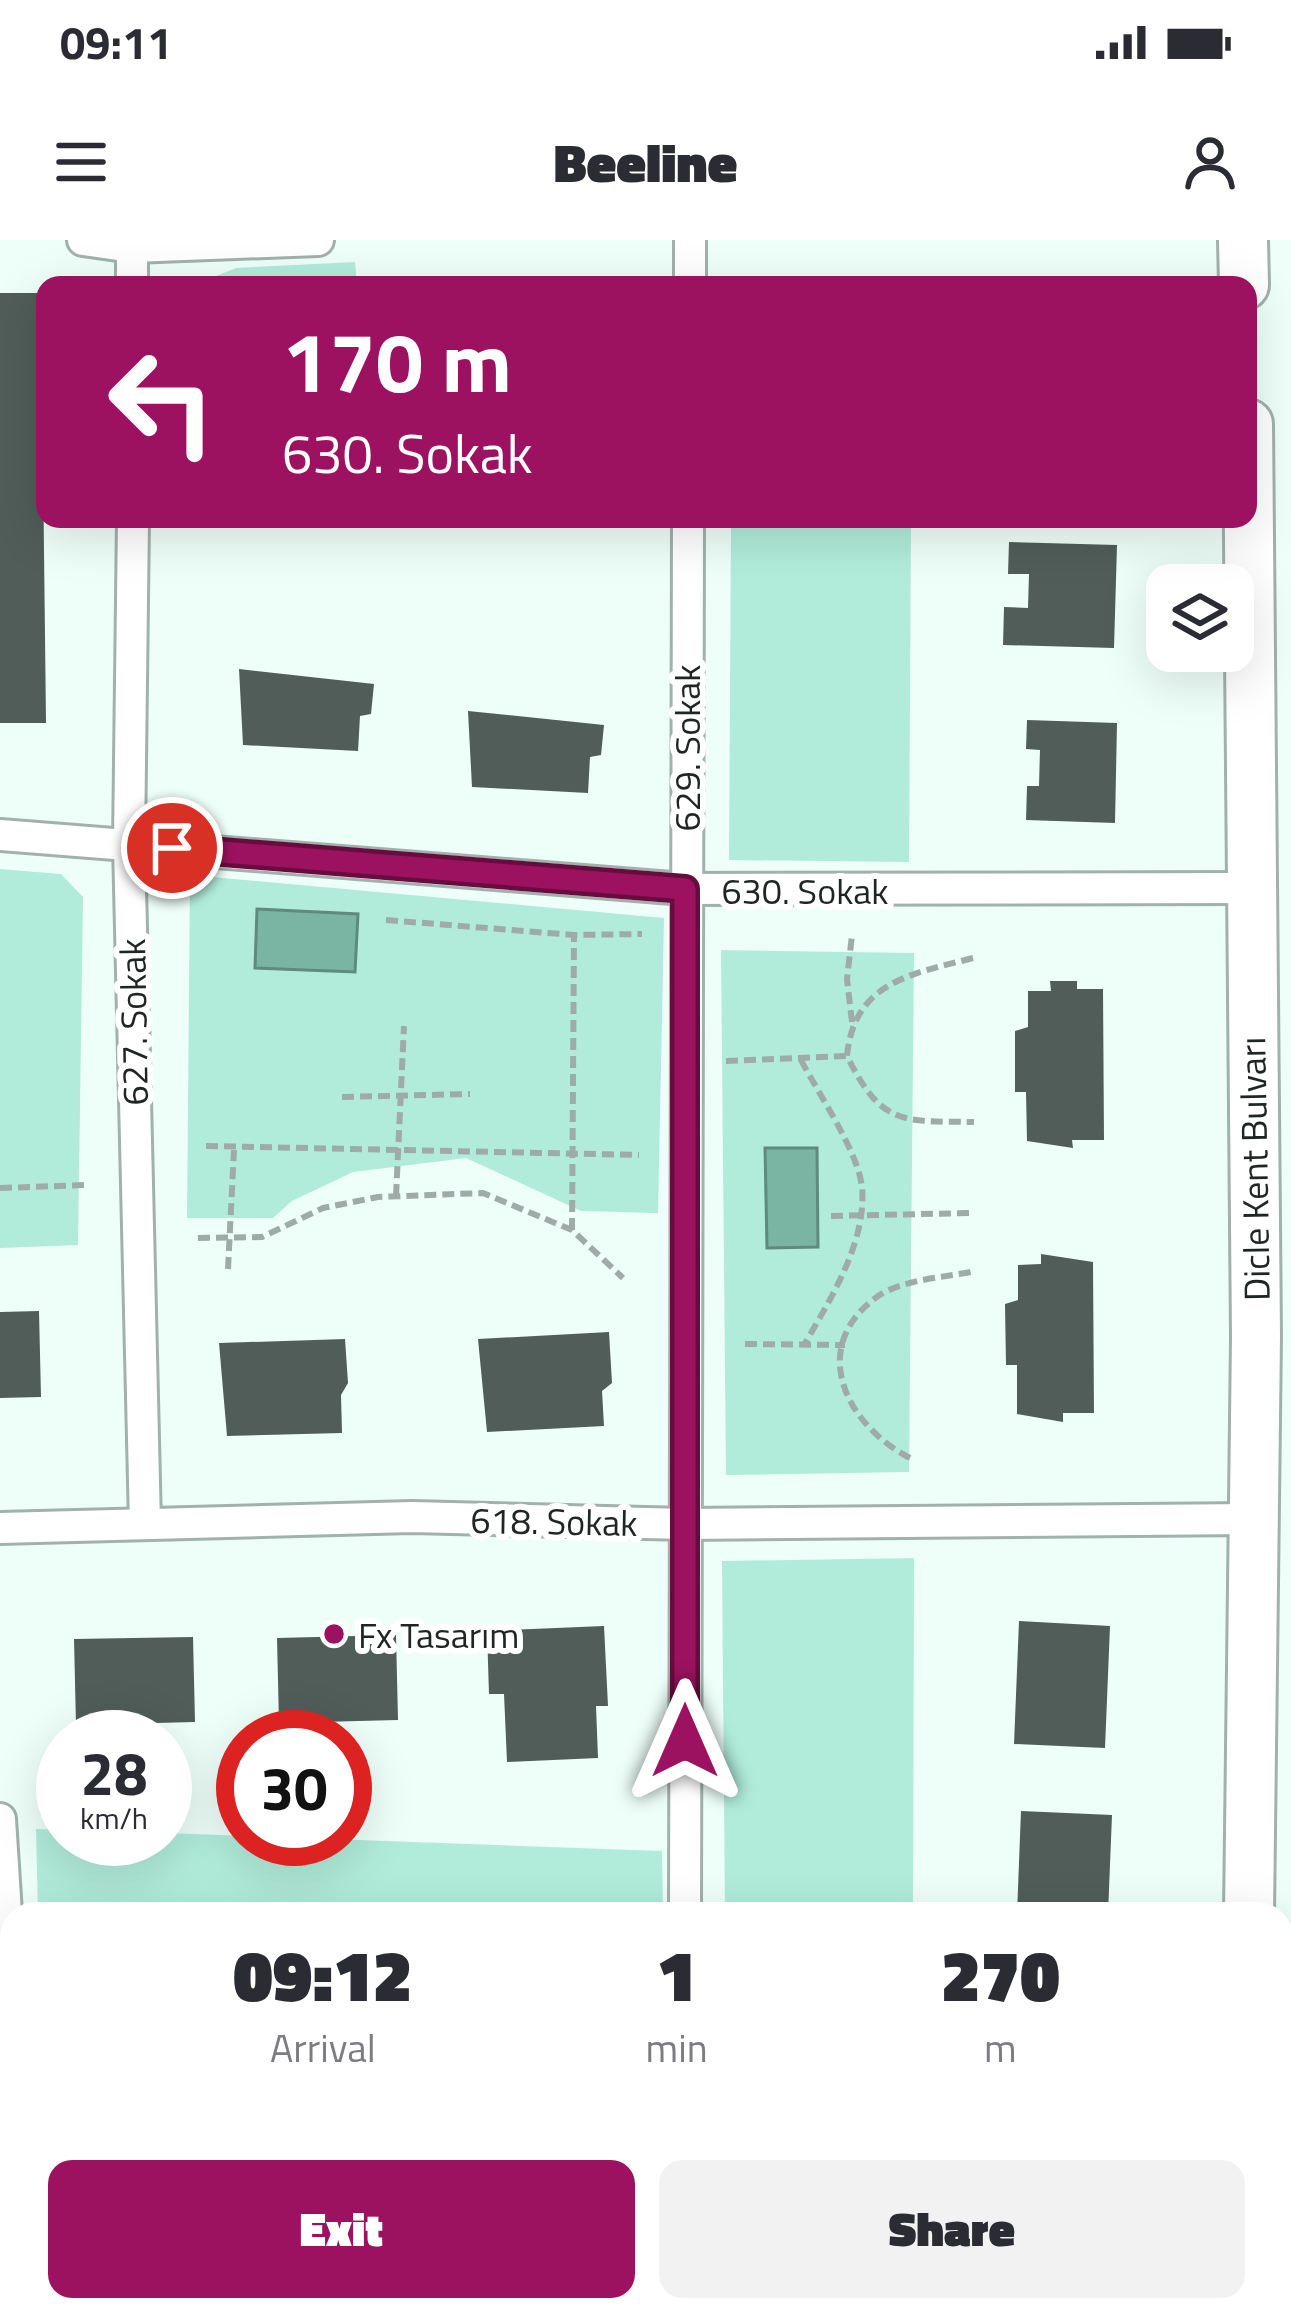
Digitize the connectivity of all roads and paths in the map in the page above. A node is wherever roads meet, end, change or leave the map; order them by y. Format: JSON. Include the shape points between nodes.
{"nodes":[{"id":1,"x":83,"y":240,"type":"edge"},
{"id":2,"x":318,"y":240,"type":"edge"},
{"id":3,"x":690,"y":240,"type":"edge"},
{"id":4,"x":1243,"y":240,"type":"edge"},
{"id":5,"x":132,"y":243,"type":"edge"},
{"id":6,"x":132,"y":276,"type":"edge"},
{"id":7,"x":689,"y":276,"type":"edge"},
{"id":8,"x":1244,"y":276,"type":"edge"},
{"id":9,"x":133,"y":528,"type":"edge"},
{"id":10,"x":688,"y":528,"type":"edge"},
{"id":11,"x":1249,"y":528,"type":"edge"},
{"id":12,"x":0,"y":835,"type":"edge"},
{"id":13,"x":129,"y":844,"type":"junction"},
{"id":14,"x":1252,"y":888,"type":"junction"},
{"id":15,"x":685,"y":889,"type":"junction"},
{"id":16,"x":386,"y":920,"type":"dead end"},
{"id":17,"x":642,"y":934,"type":"dead end"},
{"id":18,"x":574,"y":935,"type":"junction"},
{"id":19,"x":852,"y":935,"type":"dead end"},
{"id":20,"x":973,"y":958,"type":"dead end"},
{"id":21,"x":404,"y":1025,"type":"dead end"},
{"id":22,"x":852,"y":1026,"type":"junction"},
{"id":23,"x":847,"y":1056,"type":"junction"},
{"id":24,"x":726,"y":1060,"type":"dead end"},
{"id":25,"x":801,"y":1060,"type":"junction"},
{"id":26,"x":470,"y":1094,"type":"dead end"},
{"id":27,"x":400,"y":1096,"type":"junction"},
{"id":28,"x":342,"y":1097,"type":"dead end"},
{"id":29,"x":974,"y":1122,"type":"dead end"},
{"id":30,"x":206,"y":1146,"type":"dead end"},
{"id":31,"x":234,"y":1150,"type":"junction"},
{"id":32,"x":398,"y":1151,"type":"junction"},
{"id":33,"x":572,"y":1155,"type":"junction"},
{"id":34,"x":639,"y":1155,"type":"dead end"},
{"id":35,"x":87,"y":1185,"type":"dead end"},
{"id":36,"x":0,"y":1188,"type":"edge"},
{"id":37,"x":396,"y":1196,"type":"junction"},
{"id":38,"x":974,"y":1213,"type":"dead end"},
{"id":39,"x":858,"y":1215,"type":"junction"},
{"id":40,"x":831,"y":1216,"type":"dead end"},
{"id":41,"x":572,"y":1230,"type":"junction"},
{"id":42,"x":233,"y":1237,"type":"junction"},
{"id":43,"x":198,"y":1238,"type":"dead end"},
{"id":44,"x":228,"y":1269,"type":"dead end"},
{"id":45,"x":975,"y":1271,"type":"dead end"},
{"id":46,"x":622,"y":1278,"type":"dead end"},
{"id":47,"x":745,"y":1344,"type":"dead end"},
{"id":48,"x":804,"y":1345,"type":"junction"},
{"id":49,"x":845,"y":1345,"type":"junction"},
{"id":50,"x":910,"y":1458,"type":"dead end"},
{"id":51,"x":1252,"y":1519,"type":"junction"},
{"id":52,"x":145,"y":1524,"type":"junction"},
{"id":53,"x":685,"y":1524,"type":"junction"},
{"id":54,"x":0,"y":1528,"type":"edge"},
{"id":55,"x":0,"y":1819,"type":"edge"},
{"id":56,"x":5,"y":1902,"type":"edge"},
{"id":57,"x":685,"y":1902,"type":"edge"},
{"id":58,"x":1249,"y":1902,"type":"edge"}],
"edges":[{"from":1,"to":5,"type":"street"},
{"from":2,"to":5,"type":"street"},
{"from":3,"to":7,"type":"street"},
{"from":4,"to":8,"type":"main road"},
{"from":5,"to":6,"type":"street"},
{"from":9,"to":13,"type":"street","name":"627. Sokak"},
{"from":10,"to":15,"type":"street","name":"629. Sokak"},
{"from":11,"to":14,"type":"main road","name":"Dicle Kent Bulvarı"},
{"from":12,"to":13,"type":"street","name":"630. Sokak"},
{"from":13,"to":15,"type":"street","name":"630. Sokak"},
{"from":13,"to":52,"type":"street","name":"627. Sokak"},
{"from":14,"to":15,"type":"street","name":"630. Sokak"},
{"from":14,"to":51,"type":"main road","name":"Dicle Kent Bulvarı"},
{"from":15,"to":53,"type":"street","name":"629. Sokak"},
{"from":16,"to":18,"type":"path"},
{"from":17,"to":18,"type":"path"},
{"from":18,"to":33,"type":"path"},
{"from":19,"to":22,"type":"path"},
{"from":20,"to":22,"type":"path","via":[[898,977],[872,994]]},
{"from":21,"to":27,"type":"path"},
{"from":22,"to":23,"type":"path"},
{"from":23,"to":25,"type":"path"},
{"from":23,"to":29,"type":"path","via":[[870,1098],[899,1121]]},
{"from":24,"to":25,"type":"path"},
{"from":25,"to":39,"type":"path","via":[[855,1166]]},
{"from":26,"to":27,"type":"path"},
{"from":27,"to":28,"type":"path"},
{"from":27,"to":32,"type":"path"},
{"from":30,"to":31,"type":"path"},
{"from":31,"to":32,"type":"path"},
{"from":31,"to":42,"type":"path"},
{"from":32,"to":33,"type":"path"},
{"from":32,"to":37,"type":"path"},
{"from":33,"to":34,"type":"path"},
{"from":33,"to":41,"type":"path"},
{"from":35,"to":36,"type":"path"},
{"from":37,"to":41,"type":"path","via":[[483,1193]]},
{"from":37,"to":42,"type":"path","via":[[323,1208],[262,1237]]},
{"from":38,"to":39,"type":"path"},
{"from":39,"to":40,"type":"path"},
{"from":39,"to":48,"type":"path","via":[[839,1282]]},
{"from":41,"to":46,"type":"path"},
{"from":42,"to":43,"type":"path"},
{"from":42,"to":44,"type":"path"},
{"from":45,"to":49,"type":"path","via":[[888,1290],[871,1301]]},
{"from":47,"to":48,"type":"path"},
{"from":48,"to":49,"type":"path"},
{"from":49,"to":50,"type":"path","via":[[839,1378],[854,1414]]},
{"from":51,"to":53,"type":"street","name":"618. Sokak"},
{"from":51,"to":58,"type":"main road","name":"Dicle Kent Bulvarı"},
{"from":52,"to":53,"type":"street","name":"618. Sokak","via":[[412,1517]]},
{"from":52,"to":54,"type":"street","name":"618. Sokak"},
{"from":53,"to":57,"type":"street","name":"629. Sokak"},
{"from":55,"to":56,"type":"street"}]}
